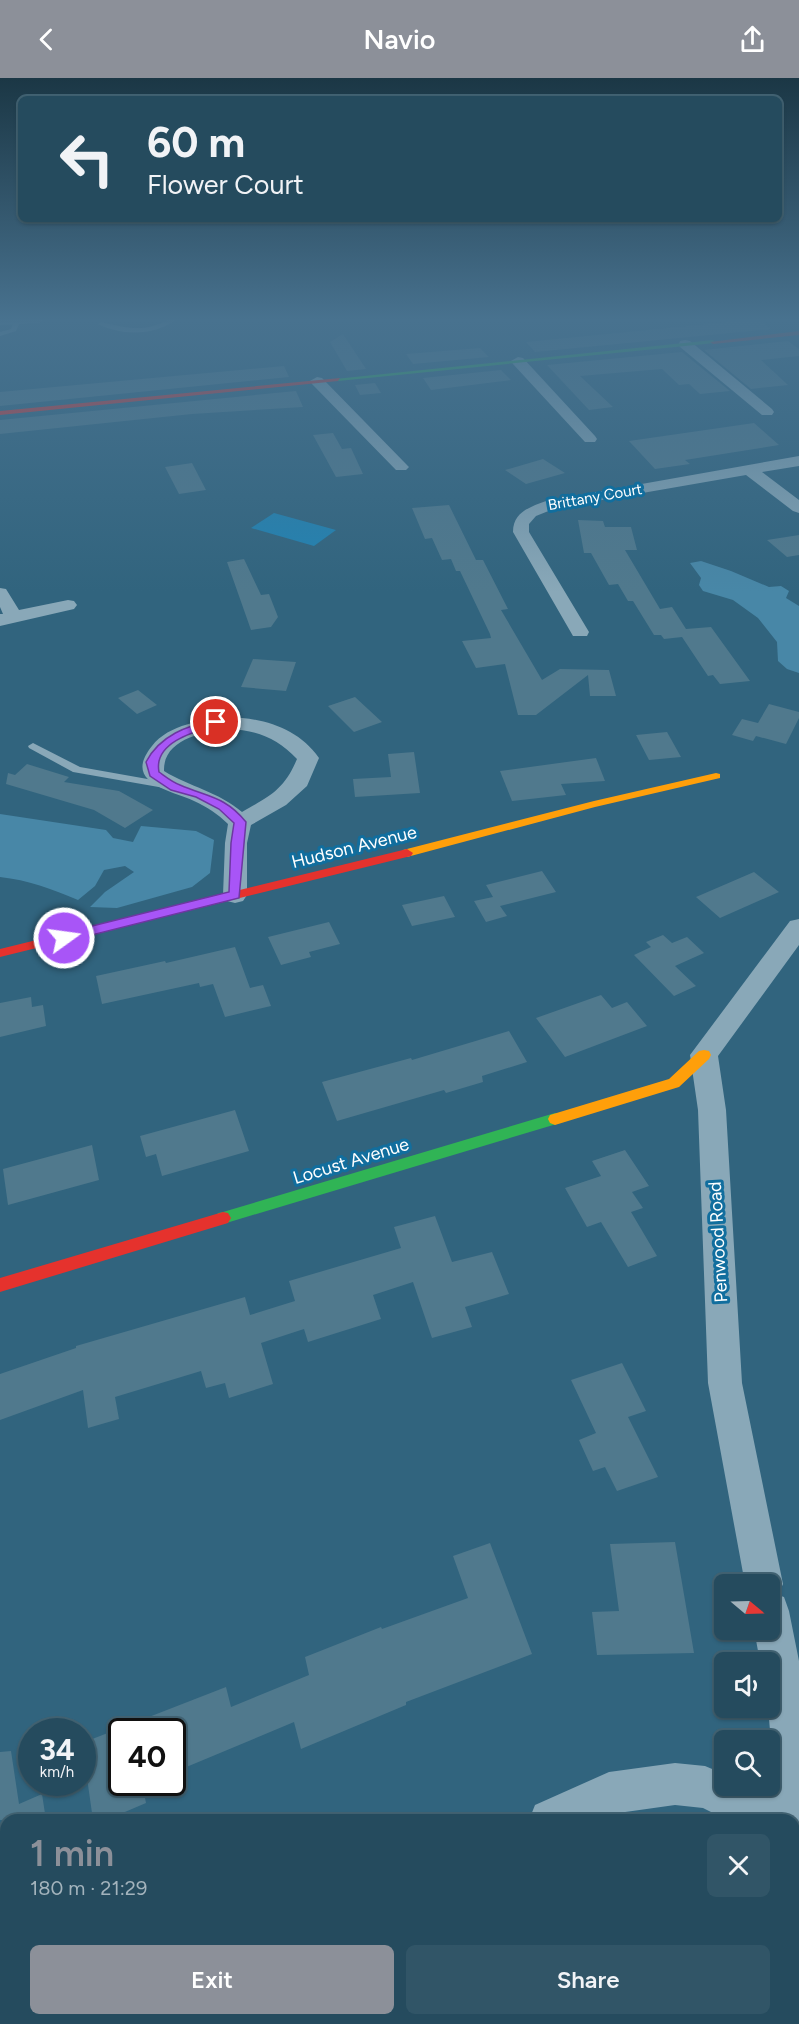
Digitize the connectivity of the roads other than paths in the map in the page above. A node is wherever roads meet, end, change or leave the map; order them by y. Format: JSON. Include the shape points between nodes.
{"nodes":[{"id":1,"x":32,"y":410,"type":"edge"},
{"id":2,"x":345,"y":410,"type":"edge"},
{"id":3,"x":563,"y":410,"type":"edge"},
{"id":4,"x":763,"y":410,"type":"edge"},
{"id":5,"x":766,"y":412,"type":"dead end"},
{"id":6,"x":0,"y":413,"type":"edge"},
{"id":7,"x":590,"y":439,"type":"dead end"},
{"id":8,"x":799,"y":461,"type":"edge"},
{"id":9,"x":401,"y":467,"type":"dead end"},
{"id":10,"x":749,"y":470,"type":"junction"},
{"id":11,"x":799,"y":508,"type":"edge"},
{"id":12,"x":0,"y":594,"type":"edge"},
{"id":13,"x":68,"y":605,"type":"dead end"},
{"id":14,"x":6,"y":619,"type":"edge"},
{"id":15,"x":580,"y":632,"type":"dead end"},
{"id":16,"x":33,"y":746,"type":"dead end"},
{"id":17,"x":717,"y":776,"type":"dead end"},
{"id":18,"x":175,"y":787,"type":"junction"},
{"id":19,"x":240,"y":822,"type":"junction"},
{"id":20,"x":235,"y":895,"type":"junction"},
{"id":21,"x":799,"y":927,"type":"edge"},
{"id":22,"x":0,"y":954,"type":"edge"},
{"id":23,"x":704,"y":1055,"type":"junction"},
{"id":24,"x":0,"y":1285,"type":"edge"},
{"id":25,"x":762,"y":1574,"type":"edge"},
{"id":26,"x":775,"y":1640,"type":"edge"},
{"id":27,"x":563,"y":1814,"type":"edge"},
{"id":28,"x":762,"y":1814,"type":"edge"},
{"id":29,"x":786,"y":1814,"type":"edge"}],
"edges":[{"from":1,"to":6,"type":"street"},
{"from":2,"to":9,"type":"street"},
{"from":3,"to":7,"type":"street"},
{"from":4,"to":5,"type":"street"},
{"from":8,"to":10,"type":"street","name":"Brittany Court"},
{"from":10,"to":11,"type":"street"},
{"from":10,"to":15,"type":"street","name":"Brittany Court","via":[[552,504],[526,516],[521,532]]},
{"from":12,"to":14,"type":"street"},
{"from":13,"to":14,"type":"street"},
{"from":16,"to":18,"type":"lane","via":[[77,770]]},
{"from":17,"to":20,"type":"street","name":"Hudson Avenue"},
{"from":18,"to":19,"type":"street","via":[[223,807]]},
{"from":18,"to":19,"type":"street","via":[[154,774],[152,762],[168,741],[193,728],[216,722],[245,724],[273,731],[296,743],[308,758],[299,781],[278,800]]},
{"from":19,"to":20,"type":"street"},
{"from":20,"to":22,"type":"street","name":"Hudson Avenue"},
{"from":21,"to":23,"type":"street"},
{"from":23,"to":24,"type":"street","name":"Locust Avenue","via":[[674,1083]]},
{"from":23,"to":25,"type":"street","name":"Penwood Road","via":[[712,1110],[725,1383]]},
{"from":26,"to":29,"type":"street","via":[[794,1754]]},
{"from":27,"to":28,"type":"street","via":[[609,1793],[675,1784],[705,1787]]}]}
